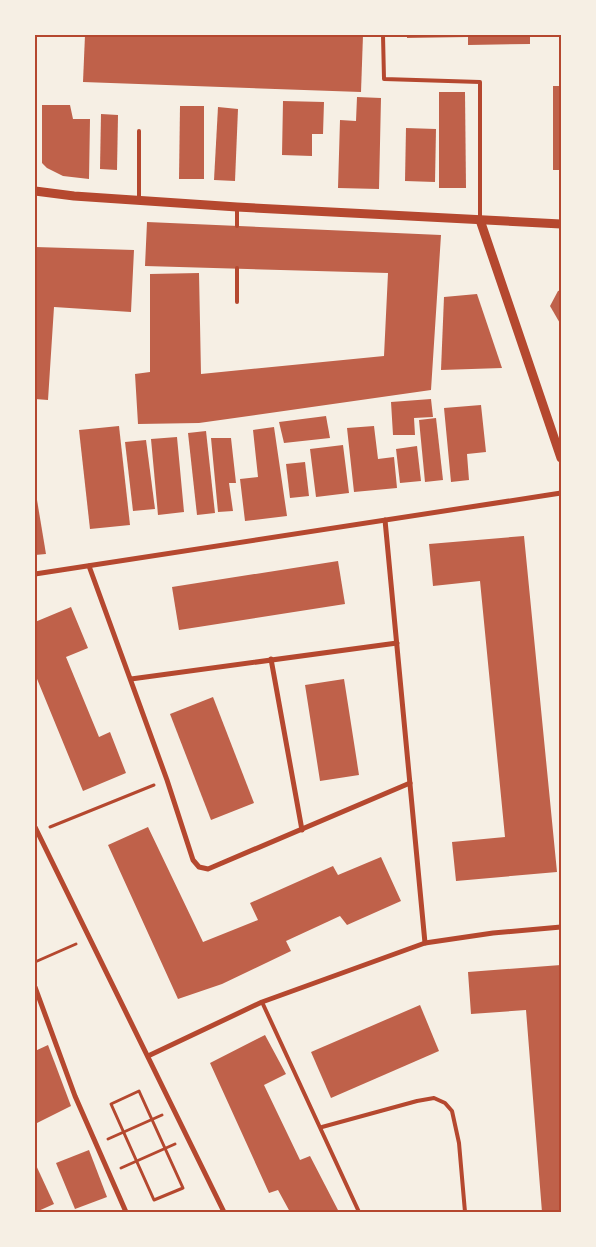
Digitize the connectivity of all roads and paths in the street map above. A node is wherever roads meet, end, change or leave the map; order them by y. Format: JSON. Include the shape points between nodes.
{"nodes":[{"id":1,"x":383,"y":35,"type":"edge"},
{"id":2,"x":139,"y":131,"type":"dead end"},
{"id":3,"x":35,"y":191,"type":"edge"},
{"id":4,"x":139,"y":200,"type":"junction"},
{"id":5,"x":238,"y":207,"type":"junction"},
{"id":6,"x":480,"y":220,"type":"junction"},
{"id":7,"x":561,"y":224,"type":"edge"},
{"id":8,"x":237,"y":226,"type":"dead end"},
{"id":9,"x":237,"y":268,"type":"dead end"},
{"id":10,"x":237,"y":302,"type":"dead end"},
{"id":11,"x":561,"y":458,"type":"edge"},
{"id":12,"x":561,"y":493,"type":"edge"},
{"id":13,"x":385,"y":520,"type":"junction"},
{"id":14,"x":89,"y":566,"type":"junction"},
{"id":15,"x":35,"y":574,"type":"edge"},
{"id":16,"x":397,"y":643,"type":"junction"},
{"id":17,"x":271,"y":659,"type":"junction"},
{"id":18,"x":131,"y":679,"type":"junction"},
{"id":19,"x":167,"y":780,"type":"junction"},
{"id":20,"x":410,"y":783,"type":"junction"},
{"id":21,"x":37,"y":830,"type":"edge"},
{"id":22,"x":302,"y":830,"type":"junction"},
{"id":23,"x":561,"y":927,"type":"edge"},
{"id":24,"x":90,"y":938,"type":"junction"},
{"id":25,"x":426,"y":943,"type":"junction"},
{"id":26,"x":35,"y":962,"type":"edge"},
{"id":27,"x":35,"y":986,"type":"edge"},
{"id":28,"x":262,"y":1002,"type":"junction"},
{"id":29,"x":148,"y":1056,"type":"junction"},
{"id":30,"x":152,"y":1119,"type":"junction"},
{"id":31,"x":322,"y":1127,"type":"junction"},
{"id":32,"x":123,"y":1132,"type":"junction"},
{"id":33,"x":187,"y":1138,"type":"junction"},
{"id":34,"x":166,"y":1148,"type":"junction"},
{"id":35,"x":136,"y":1161,"type":"junction"},
{"id":36,"x":125,"y":1212,"type":"edge"},
{"id":37,"x":224,"y":1212,"type":"edge"},
{"id":38,"x":359,"y":1212,"type":"edge"},
{"id":39,"x":465,"y":1212,"type":"edge"}],
"edges":[{"from":1,"to":6,"type":"lane","via":[[384,79],[480,82]]},
{"from":2,"to":4,"type":"lane"},
{"from":3,"to":4,"type":"street"},
{"from":4,"to":5,"type":"street"},
{"from":5,"to":6,"type":"street"},
{"from":5,"to":8,"type":"lane"},
{"from":6,"to":7,"type":"street"},
{"from":6,"to":11,"type":"street"},
{"from":9,"to":10,"type":"lane"},
{"from":12,"to":13,"type":"street"},
{"from":13,"to":14,"type":"street"},
{"from":13,"to":16,"type":"street"},
{"from":14,"to":15,"type":"street"},
{"from":14,"to":18,"type":"street"},
{"from":16,"to":17,"type":"street"},
{"from":16,"to":20,"type":"street"},
{"from":17,"to":18,"type":"street"},
{"from":17,"to":22,"type":"street"},
{"from":18,"to":19,"type":"street"},
{"from":19,"to":21,"type":"path"},
{"from":19,"to":22,"type":"street","via":[[199,867],[208,869]]},
{"from":20,"to":22,"type":"street"},
{"from":20,"to":25,"type":"street"},
{"from":21,"to":24,"type":"street"},
{"from":23,"to":25,"type":"street"},
{"from":24,"to":26,"type":"path"},
{"from":24,"to":29,"type":"street"},
{"from":25,"to":28,"type":"street"},
{"from":27,"to":36,"type":"street","via":[[75,1096]]},
{"from":28,"to":29,"type":"street"},
{"from":28,"to":31,"type":"lane"},
{"from":29,"to":33,"type":"street"},
{"from":30,"to":32,"type":"path"},
{"from":30,"to":32,"type":"path","via":[[139,1091],[111,1104]]},
{"from":30,"to":34,"type":"path"},
{"from":31,"to":38,"type":"lane"},
{"from":31,"to":39,"type":"lane","via":[[417,1100],[434,1098],[445,1103],[452,1111],[460,1143]]},
{"from":32,"to":35,"type":"path"},
{"from":33,"to":34,"type":"path"},
{"from":33,"to":37,"type":"street"},
{"from":34,"to":35,"type":"path"},
{"from":34,"to":35,"type":"path","via":[[183,1188],[154,1200]]}]}
